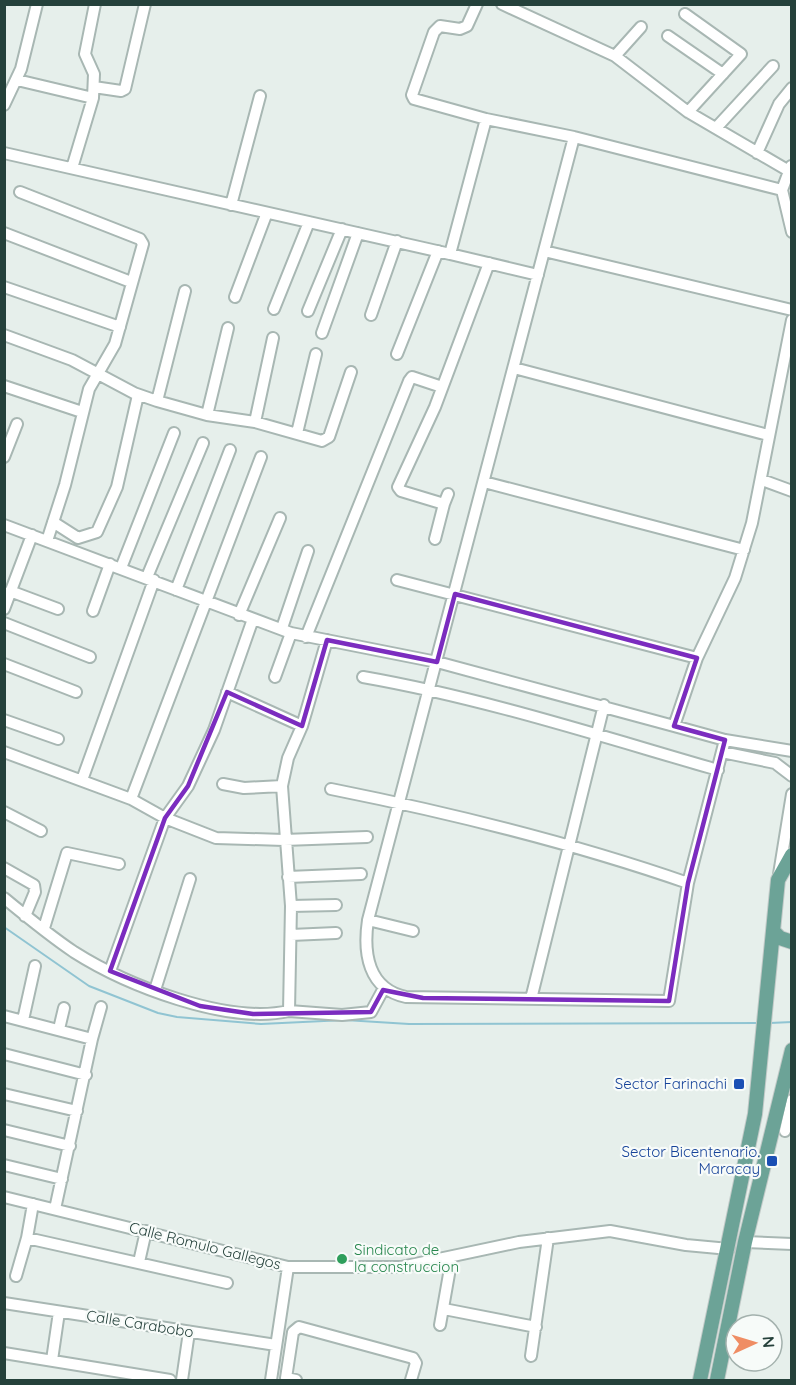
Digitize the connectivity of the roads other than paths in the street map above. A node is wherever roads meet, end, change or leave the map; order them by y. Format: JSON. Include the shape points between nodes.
{"nodes":[{"id":1,"x":38,"y":4,"type":"edge"},
{"id":2,"x":95,"y":4,"type":"edge"},
{"id":3,"x":145,"y":4,"type":"edge"},
{"id":4,"x":477,"y":4,"type":"edge"},
{"id":5,"x":506,"y":5,"type":"edge"},
{"id":6,"x":685,"y":14,"type":"dead end"},
{"id":7,"x":641,"y":27,"type":"dead end"},
{"id":8,"x":668,"y":36,"type":"dead end"},
{"id":9,"x":615,"y":56,"type":"junction"},
{"id":10,"x":772,"y":66,"type":"dead end"},
{"id":11,"x":723,"y":74,"type":"junction"},
{"id":12,"x":17,"y":80,"type":"junction"},
{"id":13,"x":792,"y":88,"type":"edge"},
{"id":14,"x":93,"y":92,"type":"junction"},
{"id":15,"x":260,"y":96,"type":"dead end"},
{"id":16,"x":4,"y":105,"type":"edge"},
{"id":17,"x":688,"y":112,"type":"junction"},
{"id":18,"x":486,"y":119,"type":"junction"},
{"id":19,"x":716,"y":128,"type":"junction"},
{"id":20,"x":574,"y":137,"type":"junction"},
{"id":21,"x":4,"y":153,"type":"edge"},
{"id":22,"x":757,"y":153,"type":"junction"},
{"id":23,"x":790,"y":167,"type":"edge"},
{"id":24,"x":72,"y":168,"type":"junction"},
{"id":25,"x":782,"y":190,"type":"junction"},
{"id":26,"x":20,"y":192,"type":"dead end"},
{"id":27,"x":231,"y":205,"type":"junction"},
{"id":28,"x":266,"y":214,"type":"junction"},
{"id":29,"x":309,"y":222,"type":"junction"},
{"id":30,"x":342,"y":229,"type":"junction"},
{"id":31,"x":792,"y":232,"type":"edge"},
{"id":32,"x":4,"y":233,"type":"edge"},
{"id":33,"x":358,"y":233,"type":"junction"},
{"id":34,"x":397,"y":241,"type":"junction"},
{"id":35,"x":438,"y":251,"type":"junction"},
{"id":36,"x":544,"y":251,"type":"junction"},
{"id":37,"x":450,"y":254,"type":"junction"},
{"id":38,"x":489,"y":263,"type":"junction"},
{"id":39,"x":538,"y":275,"type":"junction"},
{"id":40,"x":131,"y":282,"type":"junction"},
{"id":41,"x":4,"y":287,"type":"edge"},
{"id":42,"x":185,"y":291,"type":"dead end"},
{"id":43,"x":235,"y":297,"type":"dead end"},
{"id":44,"x":274,"y":309,"type":"dead end"},
{"id":45,"x":792,"y":310,"type":"edge"},
{"id":46,"x":308,"y":311,"type":"dead end"},
{"id":47,"x":371,"y":315,"type":"dead end"},
{"id":48,"x":792,"y":320,"type":"edge"},
{"id":49,"x":120,"y":327,"type":"junction"},
{"id":50,"x":228,"y":328,"type":"dead end"},
{"id":51,"x":322,"y":333,"type":"dead end"},
{"id":52,"x":4,"y":335,"type":"edge"},
{"id":53,"x":273,"y":338,"type":"dead end"},
{"id":54,"x":316,"y":354,"type":"dead end"},
{"id":55,"x":397,"y":354,"type":"dead end"},
{"id":56,"x":514,"y":368,"type":"junction"},
{"id":57,"x":351,"y":372,"type":"dead end"},
{"id":58,"x":98,"y":374,"type":"junction"},
{"id":59,"x":4,"y":386,"type":"edge"},
{"id":60,"x":442,"y":387,"type":"junction"},
{"id":61,"x":138,"y":395,"type":"junction"},
{"id":62,"x":157,"y":401,"type":"junction"},
{"id":63,"x":82,"y":412,"type":"junction"},
{"id":64,"x":207,"y":415,"type":"junction"},
{"id":65,"x":255,"y":422,"type":"junction"},
{"id":66,"x":16,"y":424,"type":"dead end"},
{"id":67,"x":174,"y":433,"type":"dead end"},
{"id":68,"x":297,"y":433,"type":"junction"},
{"id":69,"x":768,"y":435,"type":"junction"},
{"id":70,"x":203,"y":443,"type":"dead end"},
{"id":71,"x":230,"y":450,"type":"dead end"},
{"id":72,"x":261,"y":457,"type":"dead end"},
{"id":73,"x":4,"y":458,"type":"edge"},
{"id":74,"x":762,"y":480,"type":"junction"},
{"id":75,"x":484,"y":482,"type":"junction"},
{"id":76,"x":792,"y":491,"type":"edge"},
{"id":77,"x":280,"y":518,"type":"dead end"},
{"id":78,"x":53,"y":522,"type":"junction"},
{"id":79,"x":4,"y":525,"type":"edge"},
{"id":80,"x":32,"y":535,"type":"junction"},
{"id":81,"x":435,"y":539,"type":"dead end"},
{"id":82,"x":47,"y":541,"type":"junction"},
{"id":83,"x":744,"y":550,"type":"junction"},
{"id":84,"x":308,"y":551,"type":"dead end"},
{"id":85,"x":116,"y":566,"type":"junction"},
{"id":86,"x":150,"y":578,"type":"junction"},
{"id":87,"x":397,"y":580,"type":"dead end"},
{"id":88,"x":176,"y":590,"type":"junction"},
{"id":89,"x":10,"y":591,"type":"junction"},
{"id":90,"x":455,"y":594,"type":"junction"},
{"id":91,"x":204,"y":602,"type":"junction"},
{"id":92,"x":4,"y":609,"type":"edge"},
{"id":93,"x":58,"y":609,"type":"dead end"},
{"id":94,"x":93,"y":611,"type":"dead end"},
{"id":95,"x":239,"y":615,"type":"junction"},
{"id":96,"x":253,"y":619,"type":"junction"},
{"id":97,"x":4,"y":623,"type":"edge"},
{"id":98,"x":287,"y":631,"type":"junction"},
{"id":99,"x":306,"y":637,"type":"junction"},
{"id":100,"x":327,"y":640,"type":"junction"},
{"id":101,"x":90,"y":657,"type":"dead end"},
{"id":102,"x":696,"y":658,"type":"junction"},
{"id":103,"x":437,"y":662,"type":"junction"},
{"id":104,"x":4,"y":664,"type":"edge"},
{"id":105,"x":276,"y":677,"type":"dead end"},
{"id":106,"x":363,"y":677,"type":"dead end"},
{"id":107,"x":430,"y":689,"type":"junction"},
{"id":108,"x":76,"y":692,"type":"dead end"},
{"id":109,"x":227,"y":692,"type":"junction"},
{"id":110,"x":604,"y":705,"type":"junction"},
{"id":111,"x":4,"y":720,"type":"edge"},
{"id":112,"x":302,"y":726,"type":"junction"},
{"id":113,"x":674,"y":726,"type":"junction"},
{"id":114,"x":597,"y":733,"type":"junction"},
{"id":115,"x":58,"y":739,"type":"dead end"},
{"id":116,"x":730,"y":740,"type":"junction"},
{"id":117,"x":792,"y":751,"type":"edge"},
{"id":118,"x":4,"y":752,"type":"edge"},
{"id":119,"x":727,"y":753,"type":"junction"},
{"id":120,"x":718,"y":770,"type":"junction"},
{"id":121,"x":792,"y":776,"type":"edge"},
{"id":122,"x":82,"y":780,"type":"junction"},
{"id":123,"x":223,"y":784,"type":"dead end"},
{"id":124,"x":282,"y":786,"type":"junction"},
{"id":125,"x":331,"y":789,"type":"dead end"},
{"id":126,"x":792,"y":794,"type":"edge"},
{"id":127,"x":131,"y":799,"type":"junction"},
{"id":128,"x":400,"y":803,"type":"junction"},
{"id":129,"x":4,"y":812,"type":"edge"},
{"id":130,"x":165,"y":819,"type":"junction"},
{"id":131,"x":41,"y":831,"type":"dead end"},
{"id":132,"x":367,"y":837,"type":"dead end"},
{"id":133,"x":284,"y":840,"type":"junction"},
{"id":134,"x":568,"y":846,"type":"junction"},
{"id":135,"x":792,"y":855,"type":"edge"},
{"id":136,"x":119,"y":864,"type":"dead end"},
{"id":137,"x":4,"y":868,"type":"edge"},
{"id":138,"x":361,"y":874,"type":"dead end"},
{"id":139,"x":288,"y":877,"type":"junction"},
{"id":140,"x":190,"y":879,"type":"dead end"},
{"id":141,"x":778,"y":880,"type":"junction"},
{"id":142,"x":688,"y":883,"type":"junction"},
{"id":143,"x":4,"y":898,"type":"edge"},
{"id":144,"x":336,"y":905,"type":"dead end"},
{"id":145,"x":291,"y":906,"type":"junction"},
{"id":146,"x":25,"y":916,"type":"junction"},
{"id":147,"x":368,"y":920,"type":"junction"},
{"id":148,"x":44,"y":928,"type":"junction"},
{"id":149,"x":413,"y":931,"type":"dead end"},
{"id":150,"x":773,"y":931,"type":"junction"},
{"id":151,"x":336,"y":933,"type":"dead end"},
{"id":152,"x":291,"y":936,"type":"junction"},
{"id":153,"x":792,"y":942,"type":"edge"},
{"id":154,"x":35,"y":966,"type":"dead end"},
{"id":155,"x":110,"y":971,"type":"junction"},
{"id":156,"x":384,"y":988,"type":"junction"},
{"id":157,"x":155,"y":990,"type":"junction"},
{"id":158,"x":531,"y":999,"type":"junction"},
{"id":159,"x":101,"y":1007,"type":"dead end"},
{"id":160,"x":64,"y":1008,"type":"dead end"},
{"id":161,"x":289,"y":1011,"type":"junction"},
{"id":162,"x":4,"y":1016,"type":"edge"},
{"id":163,"x":23,"y":1020,"type":"junction"},
{"id":164,"x":59,"y":1029,"type":"junction"},
{"id":165,"x":92,"y":1039,"type":"junction"},
{"id":166,"x":792,"y":1050,"type":"edge"},
{"id":167,"x":4,"y":1054,"type":"edge"},
{"id":168,"x":86,"y":1075,"type":"junction"},
{"id":169,"x":4,"y":1094,"type":"edge"},
{"id":170,"x":788,"y":1098,"type":"edge"},
{"id":171,"x":77,"y":1111,"type":"junction"},
{"id":172,"x":4,"y":1130,"type":"edge"},
{"id":173,"x":783,"y":1130,"type":"edge"},
{"id":174,"x":70,"y":1146,"type":"junction"},
{"id":175,"x":4,"y":1165,"type":"edge"},
{"id":176,"x":62,"y":1179,"type":"junction"},
{"id":177,"x":4,"y":1197,"type":"edge"},
{"id":178,"x":33,"y":1204,"type":"junction"},
{"id":179,"x":55,"y":1209,"type":"junction"},
{"id":180,"x":146,"y":1231,"type":"junction"},
{"id":181,"x":27,"y":1238,"type":"junction"},
{"id":182,"x":548,"y":1239,"type":"junction"},
{"id":183,"x":745,"y":1242,"type":"junction"},
{"id":184,"x":792,"y":1244,"type":"edge"},
{"id":185,"x":729,"y":1249,"type":"junction"},
{"id":186,"x":452,"y":1257,"type":"junction"},
{"id":187,"x":139,"y":1262,"type":"junction"},
{"id":188,"x":288,"y":1267,"type":"junction"},
{"id":189,"x":16,"y":1276,"type":"dead end"},
{"id":190,"x":227,"y":1283,"type":"dead end"},
{"id":191,"x":4,"y":1303,"type":"edge"},
{"id":192,"x":444,"y":1309,"type":"junction"},
{"id":193,"x":59,"y":1312,"type":"junction"},
{"id":194,"x":440,"y":1325,"type":"dead end"},
{"id":195,"x":536,"y":1327,"type":"junction"},
{"id":196,"x":189,"y":1332,"type":"junction"},
{"id":197,"x":276,"y":1345,"type":"junction"},
{"id":198,"x":4,"y":1353,"type":"edge"},
{"id":199,"x":531,"y":1356,"type":"dead end"},
{"id":200,"x":52,"y":1360,"type":"junction"},
{"id":201,"x":271,"y":1379,"type":"edge"},
{"id":202,"x":291,"y":1379,"type":"edge"},
{"id":203,"x":170,"y":1380,"type":"edge"},
{"id":204,"x":182,"y":1380,"type":"edge"},
{"id":205,"x":411,"y":1380,"type":"edge"},
{"id":206,"x":700,"y":1380,"type":"edge"},
{"id":207,"x":717,"y":1380,"type":"edge"}],
"edges":[{"from":1,"to":12,"type":"street"},
{"from":2,"to":14,"type":"street","via":[[85,54],[93,70]]},
{"from":3,"to":14,"type":"street","via":[[125,89]]},
{"from":4,"to":18,"type":"street","via":[[467,26],[440,26],[434,32],[412,95],[418,101]]},
{"from":5,"to":9,"type":"street"},
{"from":6,"to":11,"type":"street","via":[[741,54]]},
{"from":7,"to":9,"type":"street"},
{"from":8,"to":11,"type":"street"},
{"from":9,"to":17,"type":"street"},
{"from":10,"to":19,"type":"street"},
{"from":11,"to":17,"type":"street"},
{"from":12,"to":14,"type":"street"},
{"from":12,"to":16,"type":"street"},
{"from":13,"to":22,"type":"street","via":[[779,104]]},
{"from":14,"to":24,"type":"street"},
{"from":15,"to":27,"type":"street"},
{"from":17,"to":19,"type":"street"},
{"from":18,"to":20,"type":"street"},
{"from":18,"to":37,"type":"street"},
{"from":19,"to":22,"type":"street"},
{"from":20,"to":25,"type":"street"},
{"from":20,"to":36,"type":"street"},
{"from":21,"to":24,"type":"street"},
{"from":22,"to":23,"type":"street"},
{"from":23,"to":25,"type":"street"},
{"from":24,"to":27,"type":"street"},
{"from":25,"to":31,"type":"street"},
{"from":26,"to":40,"type":"street","via":[[140,239]]},
{"from":27,"to":28,"type":"street"},
{"from":28,"to":29,"type":"street"},
{"from":28,"to":43,"type":"street"},
{"from":29,"to":30,"type":"street"},
{"from":29,"to":44,"type":"street"},
{"from":30,"to":33,"type":"street"},
{"from":30,"to":46,"type":"street"},
{"from":32,"to":40,"type":"street"},
{"from":33,"to":34,"type":"street"},
{"from":33,"to":51,"type":"street"},
{"from":34,"to":35,"type":"street"},
{"from":34,"to":47,"type":"street"},
{"from":35,"to":37,"type":"street"},
{"from":35,"to":55,"type":"street"},
{"from":36,"to":39,"type":"street"},
{"from":36,"to":45,"type":"street"},
{"from":37,"to":38,"type":"street"},
{"from":38,"to":39,"type":"street"},
{"from":38,"to":60,"type":"street"},
{"from":39,"to":56,"type":"street"},
{"from":40,"to":49,"type":"street"},
{"from":41,"to":49,"type":"street"},
{"from":42,"to":62,"type":"street"},
{"from":48,"to":69,"type":"street"},
{"from":49,"to":58,"type":"street","via":[[110,357]]},
{"from":50,"to":64,"type":"street"},
{"from":52,"to":58,"type":"street"},
{"from":53,"to":65,"type":"street"},
{"from":54,"to":68,"type":"street"},
{"from":56,"to":69,"type":"street"},
{"from":56,"to":75,"type":"street"},
{"from":57,"to":68,"type":"street","via":[[329,436],[322,441]]},
{"from":58,"to":61,"type":"street"},
{"from":58,"to":63,"type":"street"},
{"from":59,"to":63,"type":"street"},
{"from":60,"to":81,"type":"street","via":[[398,487],[401,491],[446,499]]},
{"from":60,"to":99,"type":"street","via":[[417,377],[409,381]]},
{"from":61,"to":62,"type":"street"},
{"from":61,"to":78,"type":"street","via":[[117,487],[97,532],[78,538]]},
{"from":62,"to":64,"type":"street"},
{"from":63,"to":78,"type":"street"},
{"from":64,"to":65,"type":"street"},
{"from":65,"to":68,"type":"street"},
{"from":66,"to":73,"type":"street"},
{"from":67,"to":85,"type":"street"},
{"from":69,"to":74,"type":"street"},
{"from":70,"to":86,"type":"street"},
{"from":71,"to":88,"type":"street"},
{"from":72,"to":91,"type":"street"},
{"from":74,"to":76,"type":"street"},
{"from":74,"to":83,"type":"street"},
{"from":75,"to":83,"type":"street"},
{"from":75,"to":90,"type":"street"},
{"from":77,"to":95,"type":"street"},
{"from":78,"to":82,"type":"street"},
{"from":79,"to":80,"type":"street"},
{"from":80,"to":82,"type":"street"},
{"from":80,"to":89,"type":"street"},
{"from":82,"to":85,"type":"street"},
{"from":83,"to":102,"type":"street","via":[[735,578]]},
{"from":84,"to":98,"type":"street"},
{"from":85,"to":86,"type":"street"},
{"from":85,"to":94,"type":"street"},
{"from":86,"to":88,"type":"street"},
{"from":86,"to":122,"type":"street"},
{"from":87,"to":90,"type":"street"},
{"from":88,"to":91,"type":"street"},
{"from":89,"to":92,"type":"street"},
{"from":89,"to":93,"type":"street"},
{"from":90,"to":102,"type":"street"},
{"from":90,"to":103,"type":"street"},
{"from":91,"to":95,"type":"street"},
{"from":91,"to":127,"type":"street"},
{"from":95,"to":96,"type":"street"},
{"from":96,"to":98,"type":"street"},
{"from":96,"to":109,"type":"street"},
{"from":97,"to":101,"type":"street"},
{"from":98,"to":99,"type":"street"},
{"from":98,"to":105,"type":"street"},
{"from":99,"to":100,"type":"street"},
{"from":100,"to":103,"type":"street"},
{"from":100,"to":112,"type":"street"},
{"from":102,"to":113,"type":"street"},
{"from":103,"to":107,"type":"street"},
{"from":103,"to":110,"type":"street"},
{"from":104,"to":108,"type":"street"},
{"from":106,"to":107,"type":"street"},
{"from":107,"to":114,"type":"street"},
{"from":107,"to":128,"type":"street"},
{"from":109,"to":112,"type":"street"},
{"from":109,"to":130,"type":"street","via":[[188,786]]},
{"from":110,"to":113,"type":"street"},
{"from":110,"to":114,"type":"street"},
{"from":111,"to":115,"type":"street"},
{"from":112,"to":124,"type":"street","via":[[288,758]]},
{"from":113,"to":116,"type":"street"},
{"from":114,"to":120,"type":"street"},
{"from":114,"to":134,"type":"street"},
{"from":116,"to":117,"type":"street"},
{"from":116,"to":119,"type":"street"},
{"from":118,"to":122,"type":"street"},
{"from":119,"to":120,"type":"street"},
{"from":119,"to":121,"type":"street","via":[[776,763]]},
{"from":120,"to":142,"type":"street"},
{"from":122,"to":127,"type":"street"},
{"from":123,"to":124,"type":"street","via":[[244,788]]},
{"from":124,"to":133,"type":"street"},
{"from":125,"to":128,"type":"street"},
{"from":126,"to":141,"type":"street"},
{"from":127,"to":130,"type":"street"},
{"from":128,"to":134,"type":"street"},
{"from":128,"to":147,"type":"street"},
{"from":129,"to":131,"type":"street"},
{"from":130,"to":133,"type":"street","via":[[216,838]]},
{"from":130,"to":155,"type":"street"},
{"from":132,"to":133,"type":"street"},
{"from":133,"to":139,"type":"street"},
{"from":134,"to":142,"type":"street"},
{"from":134,"to":158,"type":"street"},
{"from":135,"to":141,"type":"main road"},
{"from":136,"to":148,"type":"street","via":[[67,853]]},
{"from":137,"to":146,"type":"street","via":[[34,885]]},
{"from":138,"to":139,"type":"street"},
{"from":139,"to":145,"type":"street"},
{"from":140,"to":157,"type":"street"},
{"from":141,"to":150,"type":"main road"},
{"from":142,"to":158,"type":"street","via":[[669,1000]]},
{"from":143,"to":146,"type":"street"},
{"from":144,"to":145,"type":"street"},
{"from":145,"to":152,"type":"street"},
{"from":146,"to":148,"type":"street"},
{"from":147,"to":149,"type":"street"},
{"from":147,"to":156,"type":"street","via":[[368,960]]},
{"from":148,"to":155,"type":"street","via":[[75,952]]},
{"from":150,"to":153,"type":"main road"},
{"from":150,"to":185,"type":"main road","via":[[755,1114]]},
{"from":151,"to":152,"type":"street"},
{"from":152,"to":161,"type":"street"},
{"from":154,"to":163,"type":"street"},
{"from":155,"to":157,"type":"street"},
{"from":156,"to":158,"type":"street","via":[[406,997]]},
{"from":156,"to":161,"type":"street","via":[[371,1012],[342,1015]]},
{"from":157,"to":161,"type":"street","via":[[225,1011]]},
{"from":159,"to":165,"type":"street"},
{"from":160,"to":164,"type":"street"},
{"from":162,"to":163,"type":"street"},
{"from":163,"to":164,"type":"street"},
{"from":164,"to":165,"type":"street"},
{"from":165,"to":168,"type":"street"},
{"from":166,"to":170,"type":"main road"},
{"from":167,"to":168,"type":"street"},
{"from":168,"to":171,"type":"street"},
{"from":169,"to":171,"type":"street"},
{"from":170,"to":173,"type":"main road"},
{"from":171,"to":174,"type":"street"},
{"from":172,"to":174,"type":"street"},
{"from":173,"to":183,"type":"main road"},
{"from":174,"to":176,"type":"street"},
{"from":175,"to":176,"type":"street"},
{"from":176,"to":179,"type":"street"},
{"from":177,"to":178,"type":"street","name":"Calle Romulo Gallegos"},
{"from":178,"to":179,"type":"street","name":"Calle Romulo Gallegos"},
{"from":178,"to":181,"type":"street"},
{"from":179,"to":180,"type":"street","name":"Calle Romulo Gallegos"},
{"from":180,"to":187,"type":"street"},
{"from":180,"to":188,"type":"street","name":"Calle Romulo Gallegos"},
{"from":181,"to":187,"type":"street"},
{"from":181,"to":189,"type":"street"},
{"from":182,"to":185,"type":"street","name":"Calle Romulo Gallegos","via":[[619,1231]]},
{"from":182,"to":186,"type":"street","name":"Calle Romulo Gallegos"},
{"from":182,"to":195,"type":"street"},
{"from":183,"to":184,"type":"street"},
{"from":183,"to":207,"type":"main road"},
{"from":185,"to":206,"type":"main road"},
{"from":186,"to":188,"type":"street","name":"Calle Romulo Gallegos","via":[[401,1267]]},
{"from":186,"to":192,"type":"street"},
{"from":187,"to":190,"type":"street"},
{"from":188,"to":197,"type":"street"},
{"from":191,"to":193,"type":"street","name":"Calle Carabobo"},
{"from":192,"to":194,"type":"street"},
{"from":192,"to":195,"type":"street"},
{"from":193,"to":196,"type":"street","name":"Calle Carabobo"},
{"from":193,"to":200,"type":"street"},
{"from":195,"to":199,"type":"street"},
{"from":196,"to":197,"type":"street","name":"Calle Carabobo"},
{"from":196,"to":204,"type":"street"},
{"from":197,"to":201,"type":"street"},
{"from":198,"to":200,"type":"street"},
{"from":200,"to":203,"type":"street"},
{"from":201,"to":202,"type":"street"},
{"from":202,"to":205,"type":"street","via":[[293,1332],[299,1327],[413,1358],[416,1363]]}]}
